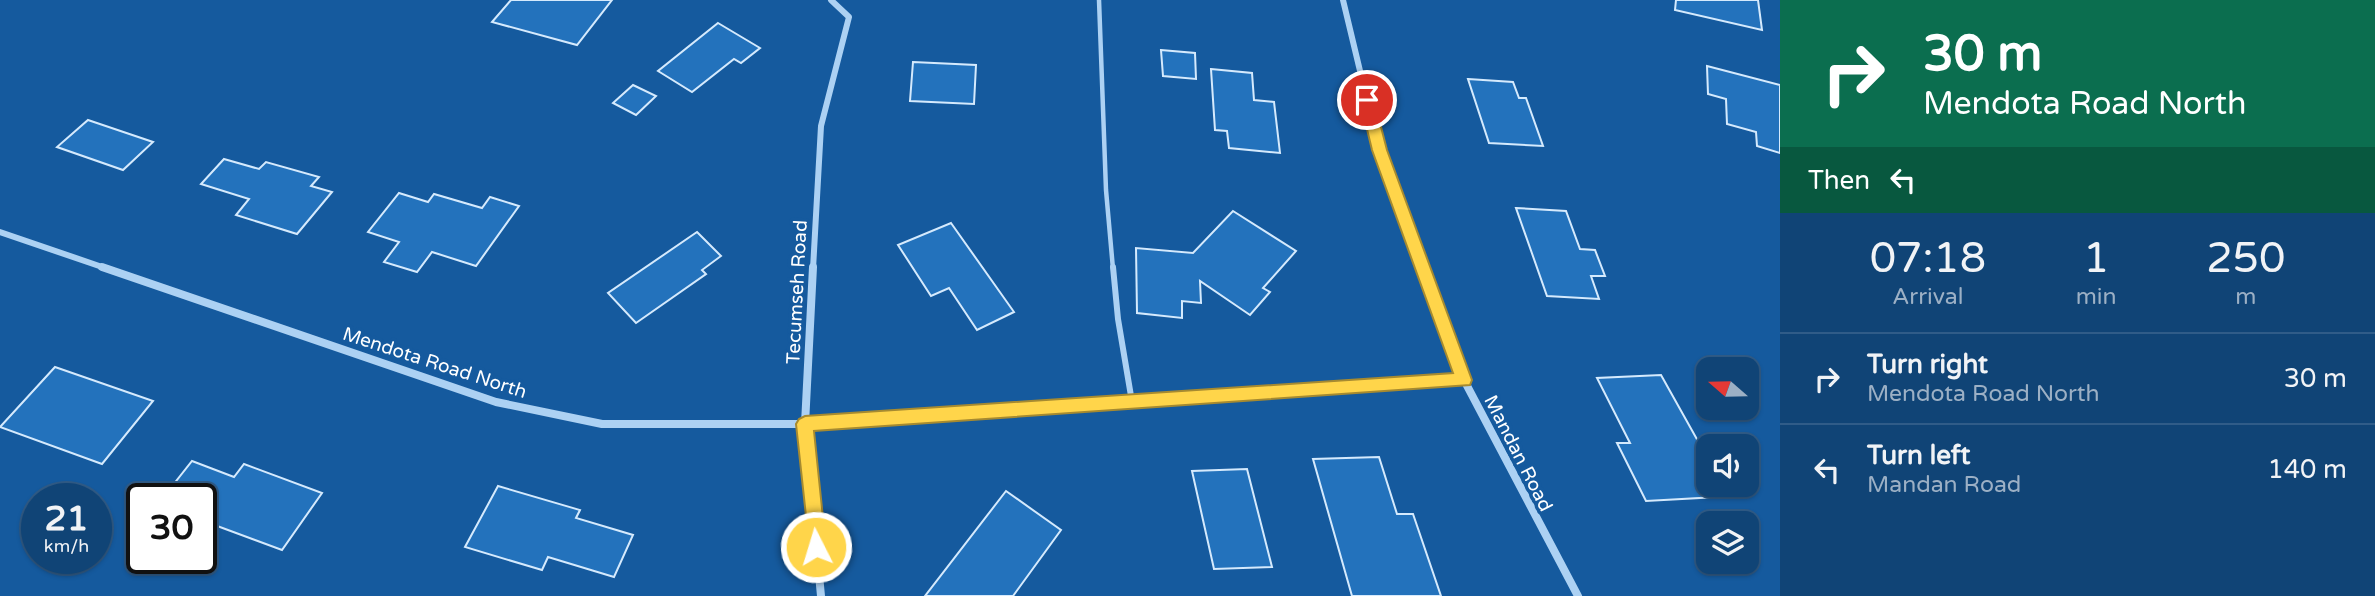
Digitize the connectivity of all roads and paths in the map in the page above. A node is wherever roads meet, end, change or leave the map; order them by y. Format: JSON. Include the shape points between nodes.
{"nodes":[{"id":1,"x":831,"y":0,"type":"edge"},
{"id":2,"x":1100,"y":0,"type":"edge"},
{"id":3,"x":1343,"y":0,"type":"edge"},
{"id":4,"x":0,"y":232,"type":"edge"},
{"id":5,"x":1464,"y":380,"type":"junction"},
{"id":6,"x":1132,"y":402,"type":"junction"},
{"id":7,"x":805,"y":424,"type":"junction"},
{"id":8,"x":821,"y":596,"type":"edge"},
{"id":9,"x":1578,"y":596,"type":"edge"}],
"edges":[{"from":1,"to":7,"type":"street","name":"Tecumseh Road","via":[[849,17],[821,126]]},
{"from":2,"to":6,"type":"lane","via":[[1106,190],[1118,318]]},
{"from":3,"to":5,"type":"street","name":"Mandan Road","via":[[1379,150]]},
{"from":4,"to":7,"type":"street","name":"Mendota Road North","via":[[496,402],[602,424]]},
{"from":5,"to":6,"type":"street","name":"Mendota Road North"},
{"from":5,"to":9,"type":"street","name":"Mandan Road"},
{"from":6,"to":7,"type":"street","name":"Mendota Road North"},
{"from":7,"to":8,"type":"street","name":"Tecumseh Road"}]}
